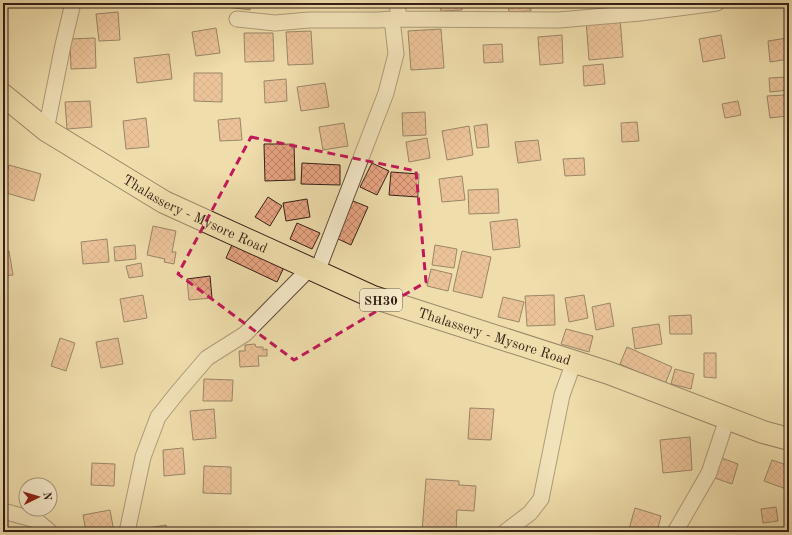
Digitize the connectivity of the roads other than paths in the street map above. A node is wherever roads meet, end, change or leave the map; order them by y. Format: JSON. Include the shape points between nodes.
{"nodes":[{"id":1,"x":74,"y":3,"type":"edge"},
{"id":2,"x":397,"y":3,"type":"edge"},
{"id":3,"x":717,"y":3,"type":"edge"},
{"id":4,"x":237,"y":19,"type":"dead end"},
{"id":5,"x":395,"y":19,"type":"junction"},
{"id":6,"x":3,"y":95,"type":"edge"},
{"id":7,"x":46,"y":130,"type":"junction"},
{"id":8,"x":313,"y":270,"type":"junction"},
{"id":9,"x":574,"y":362,"type":"junction"},
{"id":10,"x":727,"y":419,"type":"junction"},
{"id":11,"x":789,"y":439,"type":"edge"},
{"id":12,"x":3,"y":511,"type":"edge"},
{"id":13,"x":50,"y":532,"type":"edge"},
{"id":14,"x":127,"y":532,"type":"edge"},
{"id":15,"x":505,"y":532,"type":"edge"},
{"id":16,"x":675,"y":532,"type":"edge"}],
"edges":[{"from":1,"to":7,"type":"street"},
{"from":2,"to":5,"type":"street"},
{"from":3,"to":5,"type":"street","via":[[559,20]]},
{"from":4,"to":5,"type":"street","via":[[275,23]]},
{"from":5,"to":8,"type":"street","via":[[396,54],[386,93]]},
{"from":6,"to":7,"type":"main road","name":"Thalassery - Mysore Road","number":"SH30"},
{"from":7,"to":8,"type":"main road","name":"Thalassery - Mysore Road","number":"SH30","via":[[164,202]]},
{"from":8,"to":9,"type":"main road","name":"Thalassery - Mysore Road","number":"SH30","via":[[373,298]]},
{"from":8,"to":14,"type":"street","via":[[245,334],[207,358],[158,417],[143,457]]},
{"from":9,"to":10,"type":"main road","name":"Thalassery - Mysore Road","number":"SH30"},
{"from":9,"to":15,"type":"street","via":[[562,395],[541,499],[530,513]]},
{"from":10,"to":11,"type":"main road","name":"Thalassery - Mysore Road","number":"SH30"},
{"from":10,"to":16,"type":"street","via":[[709,473]]},
{"from":12,"to":13,"type":"street","via":[[36,520]]}]}
